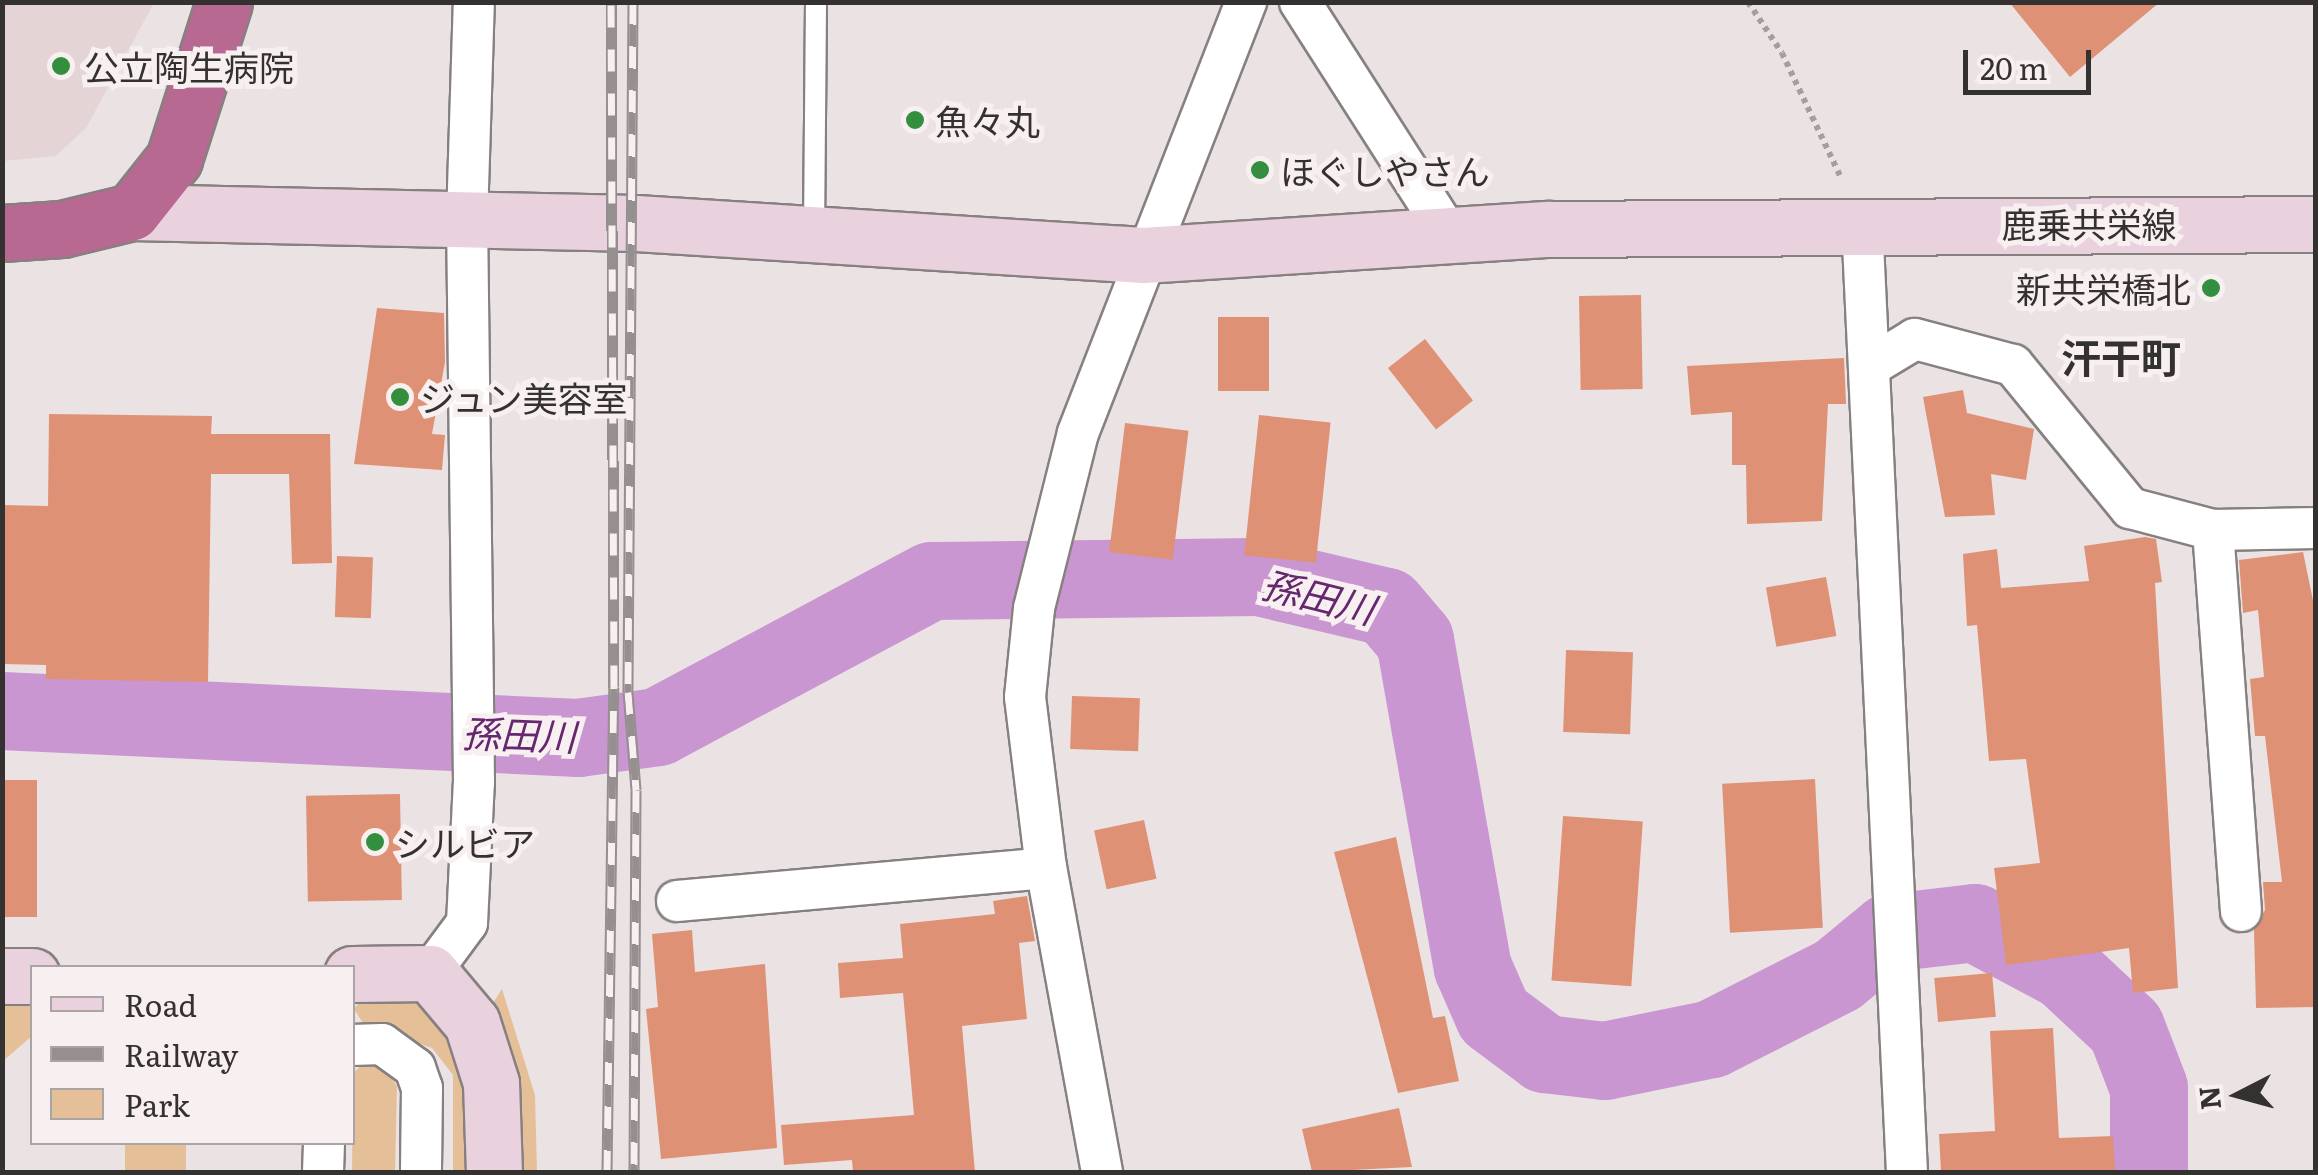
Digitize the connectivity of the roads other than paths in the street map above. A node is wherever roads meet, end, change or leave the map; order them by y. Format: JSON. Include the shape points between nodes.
{"nodes":[{"id":1,"x":224,"y":2,"type":"edge"},
{"id":2,"x":474,"y":2,"type":"edge"},
{"id":3,"x":816,"y":2,"type":"edge"},
{"id":4,"x":1246,"y":2,"type":"edge"},
{"id":5,"x":1300,"y":2,"type":"edge"},
{"id":6,"x":132,"y":212,"type":"junction"},
{"id":7,"x":467,"y":220,"type":"junction"},
{"id":8,"x":1862,"y":222,"type":"junction"},
{"id":9,"x":2316,"y":224,"type":"edge"},
{"id":10,"x":1447,"y":232,"type":"junction"},
{"id":11,"x":2,"y":233,"type":"edge"},
{"id":12,"x":814,"y":235,"type":"junction"},
{"id":13,"x":1143,"y":255,"type":"junction"},
{"id":14,"x":1872,"y":365,"type":"junction"},
{"id":15,"x":2316,"y":528,"type":"edge"},
{"id":16,"x":2213,"y":530,"type":"junction"},
{"id":17,"x":1046,"y":868,"type":"junction"},
{"id":18,"x":677,"y":900,"type":"dead end"},
{"id":19,"x":2241,"y":911,"type":"dead end"},
{"id":20,"x":430,"y":972,"type":"junction"},
{"id":21,"x":355,"y":974,"type":"edge"},
{"id":22,"x":2,"y":976,"type":"edge"},
{"id":23,"x":30,"y":976,"type":"edge"},
{"id":24,"x":355,"y":1045,"type":"edge"},
{"id":25,"x":324,"y":1145,"type":"edge"},
{"id":26,"x":322,"y":1172,"type":"edge"},
{"id":27,"x":421,"y":1172,"type":"edge"},
{"id":28,"x":494,"y":1172,"type":"edge"},
{"id":29,"x":1102,"y":1172,"type":"edge"},
{"id":30,"x":1907,"y":1172,"type":"edge"}],
"edges":[{"from":1,"to":6,"type":"highway","via":[[174,159]]},
{"from":2,"to":7,"type":"street"},
{"from":3,"to":12,"type":"lane"},
{"from":4,"to":13,"type":"street"},
{"from":5,"to":10,"type":"street"},
{"from":6,"to":7,"type":"street","name":"鹿乗共栄線"},
{"from":6,"to":11,"type":"highway","via":[[62,230]]},
{"from":7,"to":12,"type":"street","name":"鹿乗共栄線"},
{"from":7,"to":20,"type":"street","via":[[474,782],[467,923]]},
{"from":8,"to":9,"type":"street","name":"鹿乗共栄線"},
{"from":8,"to":10,"type":"street","name":"鹿乗共栄線"},
{"from":8,"to":14,"type":"street"},
{"from":10,"to":13,"type":"street","name":"鹿乗共栄線"},
{"from":12,"to":13,"type":"street","name":"鹿乗共栄線"},
{"from":13,"to":17,"type":"street","via":[[1078,433],[1034,608],[1025,697]]},
{"from":14,"to":16,"type":"street","via":[[1915,339],[2013,365],[2130,508]]},
{"from":14,"to":30,"type":"street"},
{"from":15,"to":16,"type":"street"},
{"from":16,"to":19,"type":"street"},
{"from":17,"to":18,"type":"street"},
{"from":17,"to":29,"type":"street"},
{"from":20,"to":21,"type":"street"},
{"from":20,"to":28,"type":"street","via":[[472,1024],[490,1084]]},
{"from":22,"to":23,"type":"street"},
{"from":24,"to":27,"type":"street","via":[[382,1044],[415,1068],[422,1088]]},
{"from":25,"to":26,"type":"street"}]}
